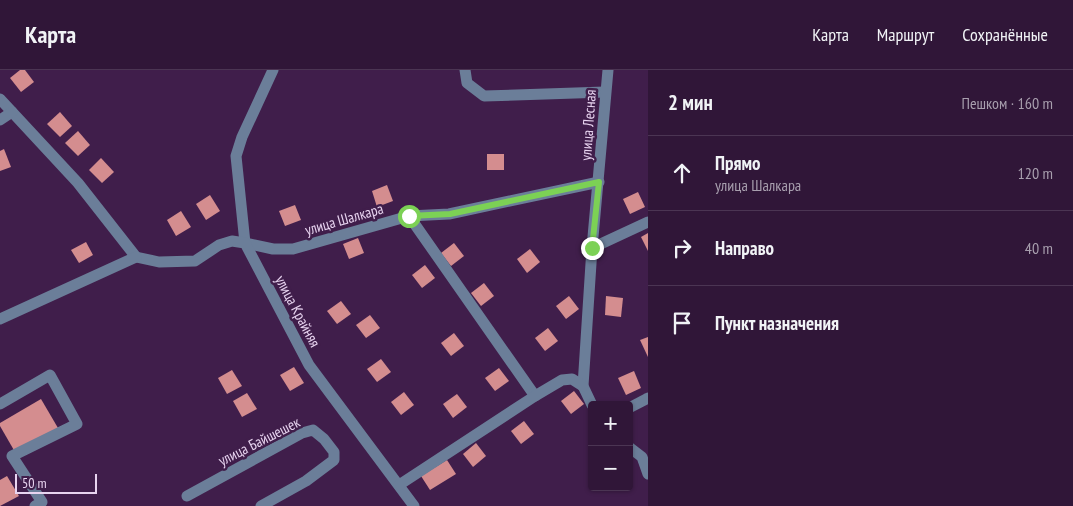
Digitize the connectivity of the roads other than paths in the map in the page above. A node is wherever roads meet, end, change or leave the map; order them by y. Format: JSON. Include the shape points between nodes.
{"nodes":[{"id":1,"x":273,"y":70,"type":"edge"},
{"id":2,"x":465,"y":70,"type":"edge"},
{"id":3,"x":608,"y":70,"type":"edge"},
{"id":4,"x":606,"y":92,"type":"junction"},
{"id":5,"x":0,"y":99,"type":"edge"},
{"id":6,"x":12,"y":112,"type":"junction"},
{"id":7,"x":0,"y":120,"type":"edge"},
{"id":8,"x":599,"y":182,"type":"junction"},
{"id":9,"x":409,"y":216,"type":"junction"},
{"id":10,"x":648,"y":222,"type":"edge"},
{"id":11,"x":245,"y":243,"type":"junction"},
{"id":12,"x":592,"y":248,"type":"junction"},
{"id":13,"x":136,"y":257,"type":"junction"},
{"id":14,"x":0,"y":319,"type":"edge"},
{"id":15,"x":583,"y":386,"type":"junction"},
{"id":16,"x":535,"y":396,"type":"junction"},
{"id":17,"x":648,"y":398,"type":"edge"},
{"id":18,"x":590,"y":401,"type":"edge"},
{"id":19,"x":0,"y":404,"type":"edge"},
{"id":20,"x":633,"y":406,"type":"edge"},
{"id":21,"x":633,"y":449,"type":"edge"},
{"id":22,"x":648,"y":474,"type":"edge"},
{"id":23,"x":399,"y":485,"type":"junction"},
{"id":24,"x":187,"y":496,"type":"dead end"},
{"id":25,"x":35,"y":506,"type":"edge"},
{"id":26,"x":261,"y":506,"type":"edge"},
{"id":27,"x":414,"y":506,"type":"edge"}],
"edges":[{"from":1,"to":11,"type":"street","via":[[236,156]]},
{"from":2,"to":4,"type":"street","via":[[467,83],[484,96]]},
{"from":3,"to":4,"type":"street","name":"улица Лесная"},
{"from":4,"to":8,"type":"street","name":"улица Лесная"},
{"from":5,"to":6,"type":"street"},
{"from":6,"to":7,"type":"street"},
{"from":6,"to":13,"type":"street","via":[[78,183]]},
{"from":8,"to":9,"type":"street","name":"улица Шалкара","via":[[450,214]]},
{"from":8,"to":12,"type":"street","name":"улица Лесная"},
{"from":9,"to":11,"type":"street","name":"улица Шалкара","via":[[293,249]]},
{"from":9,"to":16,"type":"street"},
{"from":10,"to":12,"type":"street"},
{"from":11,"to":13,"type":"street","via":[[232,241],[219,245],[195,261],[160,262]]},
{"from":11,"to":23,"type":"street","name":"улица Крайняя","via":[[309,365]]},
{"from":12,"to":15,"type":"street","name":"улица Лесная"},
{"from":13,"to":14,"type":"street"},
{"from":15,"to":16,"type":"street","via":[[572,379],[562,380]]},
{"from":15,"to":18,"type":"street"},
{"from":16,"to":23,"type":"street"},
{"from":17,"to":20,"type":"street"},
{"from":19,"to":25,"type":"street","via":[[50,375],[77,424],[12,456],[42,502]]},
{"from":21,"to":22,"type":"street","via":[[642,457]]},
{"from":23,"to":27,"type":"street","name":"улица Крайняя"},
{"from":24,"to":26,"type":"street","name":"улица Байшешек","via":[[313,430],[334,452],[334,460],[306,481]]}]}
